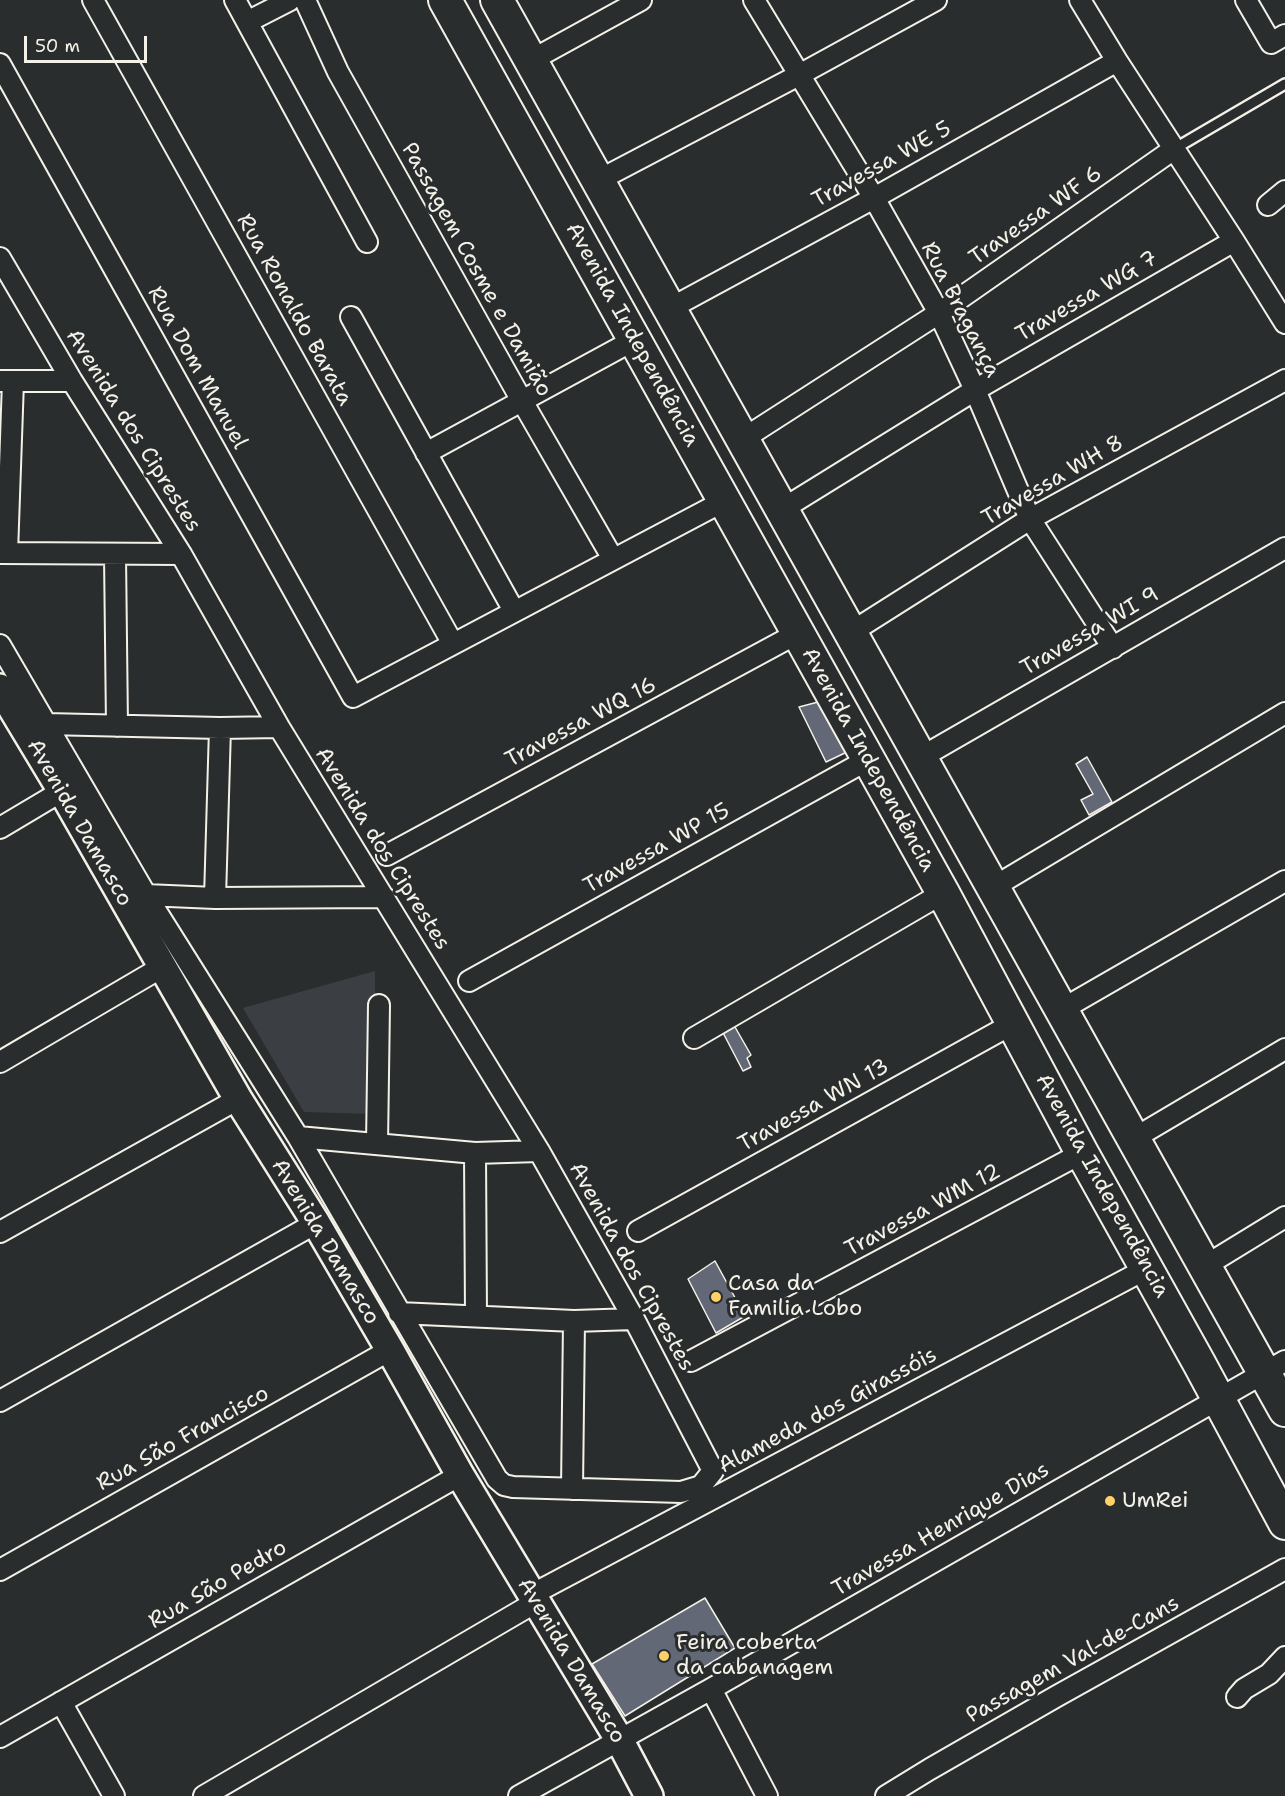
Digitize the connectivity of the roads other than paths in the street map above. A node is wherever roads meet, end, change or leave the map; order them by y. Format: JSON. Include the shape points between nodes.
{"nodes":[{"id":1,"x":93,"y":0,"type":"edge"},
{"id":2,"x":235,"y":0,"type":"edge"},
{"id":3,"x":290,"y":0,"type":"edge"},
{"id":4,"x":305,"y":0,"type":"edge"},
{"id":5,"x":445,"y":0,"type":"edge"},
{"id":6,"x":497,"y":0,"type":"edge"},
{"id":7,"x":641,"y":0,"type":"edge"},
{"id":8,"x":754,"y":0,"type":"edge"},
{"id":9,"x":936,"y":0,"type":"edge"},
{"id":10,"x":1080,"y":0,"type":"edge"},
{"id":11,"x":1246,"y":0,"type":"edge"},
{"id":12,"x":247,"y":22,"type":"junction"},
{"id":13,"x":1278,"y":39,"type":"edge"},
{"id":14,"x":530,"y":61,"type":"junction"},
{"id":15,"x":1117,"y":61,"type":"junction"},
{"id":16,"x":0,"y":64,"type":"edge"},
{"id":17,"x":799,"y":75,"type":"junction"},
{"id":18,"x":1285,"y":84,"type":"edge"},
{"id":19,"x":1174,"y":149,"type":"junction"},
{"id":20,"x":599,"y":180,"type":"junction"},
{"id":21,"x":1285,"y":191,"type":"edge"},
{"id":22,"x":873,"y":198,"type":"junction"},
{"id":23,"x":1268,"y":205,"type":"dead end"},
{"id":24,"x":1234,"y":241,"type":"junction"},
{"id":25,"x":367,"y":242,"type":"dead end"},
{"id":26,"x":0,"y":258,"type":"edge"},
{"id":27,"x":669,"y":309,"type":"junction"},
{"id":28,"x":939,"y":313,"type":"junction"},
{"id":29,"x":351,"y":317,"type":"dead end"},
{"id":30,"x":1285,"y":323,"type":"edge"},
{"id":31,"x":634,"y":340,"type":"junction"},
{"id":32,"x":1285,"y":380,"type":"edge"},
{"id":33,"x":6,"y":381,"type":"edge"},
{"id":34,"x":72,"y":381,"type":"junction"},
{"id":35,"x":975,"y":390,"type":"junction"},
{"id":36,"x":522,"y":401,"type":"junction"},
{"id":37,"x":743,"y":439,"type":"junction"},
{"id":38,"x":426,"y":453,"type":"junction"},
{"id":39,"x":724,"y":501,"type":"junction"},
{"id":40,"x":781,"y":510,"type":"junction"},
{"id":41,"x":1030,"y":519,"type":"junction"},
{"id":42,"x":1285,"y":548,"type":"edge"},
{"id":43,"x":4,"y":553,"type":"edge"},
{"id":44,"x":181,"y":554,"type":"junction"},
{"id":45,"x":115,"y":555,"type":"junction"},
{"id":46,"x":613,"y":559,"type":"junction"},
{"id":47,"x":514,"y":611,"type":"junction"},
{"id":48,"x":798,"y":633,"type":"junction"},
{"id":49,"x":850,"y":633,"type":"junction"},
{"id":50,"x":453,"y":644,"type":"junction"},
{"id":51,"x":0,"y":645,"type":"edge"},
{"id":52,"x":1113,"y":648,"type":"junction"},
{"id":53,"x":0,"y":688,"type":"edge"},
{"id":54,"x":1285,"y":713,"type":"edge"},
{"id":55,"x":46,"y":724,"type":"junction"},
{"id":56,"x":117,"y":726,"type":"junction"},
{"id":57,"x":279,"y":727,"type":"junction"},
{"id":58,"x":220,"y":728,"type":"junction"},
{"id":59,"x":920,"y":758,"type":"junction"},
{"id":60,"x":869,"y":759,"type":"junction"},
{"id":61,"x":62,"y":791,"type":"junction"},
{"id":62,"x":0,"y":828,"type":"edge"},
{"id":63,"x":387,"y":855,"type":"dead end"},
{"id":64,"x":1285,"y":881,"type":"edge"},
{"id":65,"x":992,"y":888,"type":"junction"},
{"id":66,"x":943,"y":892,"type":"junction"},
{"id":67,"x":146,"y":895,"type":"junction"},
{"id":68,"x":384,"y":897,"type":"junction"},
{"id":69,"x":215,"y":898,"type":"junction"},
{"id":70,"x":162,"y":967,"type":"junction"},
{"id":71,"x":469,"y":981,"type":"dead end"},
{"id":72,"x":379,"y":1005,"type":"dead end"},
{"id":73,"x":1061,"y":1010,"type":"junction"},
{"id":74,"x":1014,"y":1023,"type":"junction"},
{"id":75,"x":693,"y":1038,"type":"dead end"},
{"id":76,"x":1285,"y":1049,"type":"edge"},
{"id":77,"x":0,"y":1062,"type":"edge"},
{"id":78,"x":238,"y":1099,"type":"junction"},
{"id":79,"x":298,"y":1137,"type":"junction"},
{"id":80,"x":1133,"y":1139,"type":"junction"},
{"id":81,"x":377,"y":1144,"type":"junction"},
{"id":82,"x":539,"y":1150,"type":"junction"},
{"id":83,"x":475,"y":1153,"type":"junction"},
{"id":84,"x":1082,"y":1153,"type":"junction"},
{"id":85,"x":1285,"y":1217,"type":"edge"},
{"id":86,"x":315,"y":1223,"type":"junction"},
{"id":87,"x":638,"y":1231,"type":"dead end"},
{"id":88,"x":0,"y":1232,"type":"edge"},
{"id":89,"x":1205,"y":1266,"type":"junction"},
{"id":90,"x":1153,"y":1281,"type":"junction"},
{"id":91,"x":399,"y":1313,"type":"junction"},
{"id":92,"x":476,"y":1316,"type":"junction"},
{"id":93,"x":634,"y":1318,"type":"junction"},
{"id":94,"x":574,"y":1321,"type":"junction"},
{"id":95,"x":1245,"y":1336,"type":"junction"},
{"id":96,"x":390,"y":1350,"type":"junction"},
{"id":97,"x":691,"y":1361,"type":"dead end"},
{"id":98,"x":1275,"y":1367,"type":"edge"},
{"id":99,"x":1219,"y":1399,"type":"junction"},
{"id":100,"x":0,"y":1401,"type":"edge"},
{"id":101,"x":1285,"y":1410,"type":"edge"},
{"id":102,"x":1234,"y":1427,"type":"junction"},
{"id":103,"x":1285,"y":1430,"type":"edge"},
{"id":104,"x":460,"y":1474,"type":"junction"},
{"id":105,"x":572,"y":1489,"type":"junction"},
{"id":106,"x":1285,"y":1523,"type":"edge"},
{"id":107,"x":1285,"y":1569,"type":"edge"},
{"id":108,"x":0,"y":1570,"type":"edge"},
{"id":109,"x":534,"y":1599,"type":"junction"},
{"id":110,"x":1285,"y":1657,"type":"edge"},
{"id":111,"x":711,"y":1689,"type":"junction"},
{"id":112,"x":1237,"y":1697,"type":"dead end"},
{"id":113,"x":62,"y":1702,"type":"junction"},
{"id":114,"x":0,"y":1737,"type":"edge"},
{"id":115,"x":620,"y":1741,"type":"junction"},
{"id":116,"x":114,"y":1796,"type":"edge"},
{"id":117,"x":204,"y":1796,"type":"edge"},
{"id":118,"x":519,"y":1796,"type":"edge"},
{"id":119,"x":650,"y":1796,"type":"edge"},
{"id":120,"x":767,"y":1796,"type":"edge"},
{"id":121,"x":886,"y":1796,"type":"edge"}],
"edges":[{"from":1,"to":50,"type":"street","name":"Rua Ronaldo Barata"},
{"from":2,"to":12,"type":"street"},
{"from":3,"to":12,"type":"street"},
{"from":4,"to":36,"type":"street","name":"Passagem Cosme e Damião","via":[[338,72]]},
{"from":5,"to":31,"type":"main road","name":"Avenida Independência"},
{"from":6,"to":14,"type":"main road","name":"Avenida Independência"},
{"from":7,"to":14,"type":"street"},
{"from":8,"to":17,"type":"street","name":"Rua Bragança"},
{"from":9,"to":17,"type":"street"},
{"from":10,"to":15,"type":"street"},
{"from":11,"to":13,"type":"street"},
{"from":12,"to":25,"type":"street"},
{"from":14,"to":20,"type":"main road","name":"Avenida Independência"},
{"from":15,"to":19,"type":"street"},
{"from":15,"to":22,"type":"street","name":"Travessa WE 5"},
{"from":16,"to":50,"type":"street","name":"Rua Dom Manuel","via":[[353,697]]},
{"from":17,"to":20,"type":"street"},
{"from":17,"to":22,"type":"street","name":"Rua Bragança"},
{"from":18,"to":19,"type":"lane"},
{"from":19,"to":24,"type":"street"},
{"from":19,"to":28,"type":"street","name":"Travessa WF 6"},
{"from":20,"to":27,"type":"main road","name":"Avenida Independência"},
{"from":21,"to":23,"type":"street"},
{"from":22,"to":27,"type":"street","name":"Travessa WE 5"},
{"from":22,"to":28,"type":"street","name":"Rua Bragança"},
{"from":24,"to":30,"type":"street"},
{"from":24,"to":35,"type":"street","name":"Travessa WG 7"},
{"from":26,"to":34,"type":"street","name":"Avenida dos Ciprestes"},
{"from":27,"to":37,"type":"main road","name":"Avenida Independência"},
{"from":28,"to":35,"type":"street","name":"Rua Bragança"},
{"from":28,"to":37,"type":"street","name":"Travessa WF 6"},
{"from":29,"to":38,"type":"street"},
{"from":31,"to":36,"type":"street"},
{"from":31,"to":39,"type":"main road","name":"Avenida Independência"},
{"from":32,"to":41,"type":"street","name":"Travessa WH 8"},
{"from":33,"to":34,"type":"street"},
{"from":33,"to":43,"type":"street"},
{"from":34,"to":44,"type":"street","name":"Avenida dos Ciprestes"},
{"from":35,"to":40,"type":"street","name":"Travessa WG 7"},
{"from":35,"to":41,"type":"street","name":"Rua Bragança"},
{"from":36,"to":38,"type":"street"},
{"from":36,"to":46,"type":"street","name":"Passagem Cosme e Damião"},
{"from":37,"to":40,"type":"main road","name":"Avenida Independência"},
{"from":38,"to":47,"type":"street"},
{"from":39,"to":46,"type":"street"},
{"from":39,"to":48,"type":"main road","name":"Avenida Independência"},
{"from":40,"to":49,"type":"main road","name":"Avenida Independência"},
{"from":41,"to":49,"type":"street","name":"Travessa WH 8"},
{"from":41,"to":52,"type":"street","name":"Rua Bragança"},
{"from":42,"to":52,"type":"street","name":"Travessa WI 9"},
{"from":43,"to":45,"type":"street"},
{"from":44,"to":45,"type":"street"},
{"from":44,"to":57,"type":"street","name":"Avenida dos Ciprestes"},
{"from":45,"to":56,"type":"street"},
{"from":46,"to":47,"type":"street"},
{"from":47,"to":50,"type":"street"},
{"from":48,"to":60,"type":"main road","name":"Avenida Independência"},
{"from":48,"to":63,"type":"street","name":"Travessa WQ 16"},
{"from":49,"to":59,"type":"main road","name":"Avenida Independência"},
{"from":51,"to":55,"type":"street","name":"Avenida Damasco"},
{"from":52,"to":59,"type":"street","name":"Travessa WI 9"},
{"from":53,"to":61,"type":"street","name":"Avenida Damasco"},
{"from":54,"to":65,"type":"street"},
{"from":55,"to":56,"type":"street"},
{"from":55,"to":67,"type":"street","name":"Avenida Damasco"},
{"from":56,"to":58,"type":"street"},
{"from":57,"to":58,"type":"street"},
{"from":57,"to":68,"type":"street","name":"Avenida dos Ciprestes"},
{"from":58,"to":69,"type":"street"},
{"from":59,"to":65,"type":"main road","name":"Avenida Independência"},
{"from":60,"to":66,"type":"main road","name":"Avenida Independência"},
{"from":60,"to":71,"type":"street","name":"Travessa WP 15"},
{"from":61,"to":62,"type":"street"},
{"from":61,"to":70,"type":"street","name":"Avenida Damasco"},
{"from":64,"to":73,"type":"street"},
{"from":65,"to":73,"type":"main road","name":"Avenida Independência"},
{"from":66,"to":74,"type":"main road","name":"Avenida Independência"},
{"from":66,"to":75,"type":"street"},
{"from":67,"to":69,"type":"street"},
{"from":67,"to":79,"type":"street","name":"Avenida Damasco"},
{"from":68,"to":69,"type":"street"},
{"from":68,"to":82,"type":"street","name":"Avenida dos Ciprestes"},
{"from":70,"to":77,"type":"street"},
{"from":70,"to":78,"type":"street","name":"Avenida Damasco"},
{"from":72,"to":81,"type":"street"},
{"from":73,"to":80,"type":"main road","name":"Avenida Independência"},
{"from":74,"to":84,"type":"main road","name":"Avenida Independência"},
{"from":74,"to":87,"type":"street","name":"Travessa WN 13"},
{"from":76,"to":80,"type":"street"},
{"from":78,"to":86,"type":"street","name":"Avenida Damasco"},
{"from":78,"to":88,"type":"street"},
{"from":79,"to":81,"type":"street"},
{"from":79,"to":91,"type":"street","name":"Avenida Damasco"},
{"from":80,"to":89,"type":"main road","name":"Avenida Independência"},
{"from":81,"to":83,"type":"street"},
{"from":82,"to":83,"type":"street"},
{"from":82,"to":93,"type":"street","name":"Avenida dos Ciprestes"},
{"from":83,"to":92,"type":"street"},
{"from":84,"to":90,"type":"main road","name":"Avenida Independência"},
{"from":84,"to":97,"type":"street","name":"Travessa WM 12"},
{"from":85,"to":89,"type":"street"},
{"from":86,"to":96,"type":"street","name":"Avenida Damasco"},
{"from":86,"to":100,"type":"street"},
{"from":89,"to":95,"type":"main road","name":"Avenida Independência"},
{"from":90,"to":95,"type":"main road","via":[[1174,1299],[1219,1371],[1225,1373],[1239,1366],[1247,1350]]},
{"from":90,"to":99,"type":"main road","name":"Avenida Independência"},
{"from":90,"to":109,"type":"street","name":"Alameda dos Girassóis"},
{"from":91,"to":92,"type":"street"},
{"from":91,"to":105,"type":"street","name":"Avenida Damasco","via":[[497,1479],[513,1487]]},
{"from":92,"to":94,"type":"street"},
{"from":93,"to":94,"type":"street"},
{"from":93,"to":105,"type":"street","name":"Avenida dos Ciprestes","via":[[713,1470],[701,1486],[681,1492]]},
{"from":94,"to":105,"type":"street"},
{"from":95,"to":98,"type":"main road","name":"Avenida Independência"},
{"from":96,"to":104,"type":"street","name":"Avenida Damasco"},
{"from":96,"to":108,"type":"street","name":"Rua São Francisco"},
{"from":98,"to":99,"type":"street","name":"Travessa Henrique Dias"},
{"from":98,"to":101,"type":"main road","name":"Avenida Independência"},
{"from":99,"to":102,"type":"main road","name":"Avenida Independência"},
{"from":99,"to":111,"type":"street","name":"Travessa Henrique Dias"},
{"from":102,"to":103,"type":"main road","via":[[1247,1407],[1258,1401],[1272,1407]]},
{"from":102,"to":106,"type":"main road","name":"Avenida Independência"},
{"from":104,"to":109,"type":"street","name":"Avenida Damasco"},
{"from":104,"to":113,"type":"street","name":"Rua São Pedro"},
{"from":107,"to":121,"type":"street","name":"Passagem Val-de-Cans"},
{"from":109,"to":115,"type":"street","name":"Avenida Damasco"},
{"from":109,"to":117,"type":"street","name":"Alameda dos Girassóis"},
{"from":110,"to":112,"type":"street"},
{"from":111,"to":115,"type":"street","name":"Travessa Henrique Dias"},
{"from":111,"to":120,"type":"street"},
{"from":113,"to":114,"type":"street","name":"Rua São Pedro"},
{"from":113,"to":116,"type":"street"},
{"from":115,"to":118,"type":"street","name":"Travessa Henrique Dias"},
{"from":115,"to":119,"type":"street","name":"Avenida Damasco"}]}
